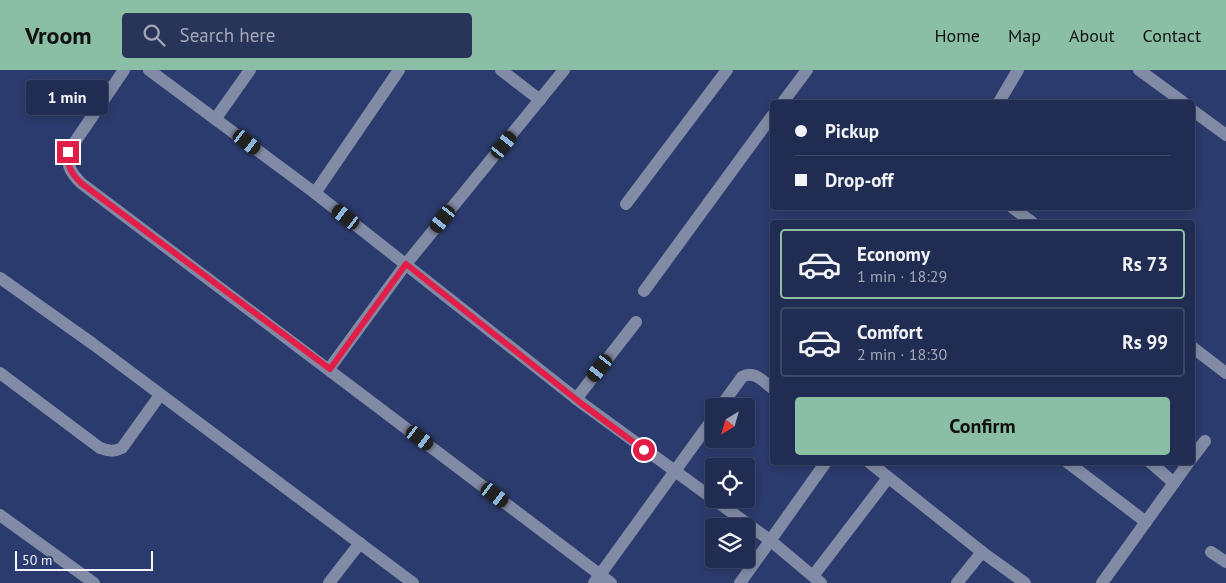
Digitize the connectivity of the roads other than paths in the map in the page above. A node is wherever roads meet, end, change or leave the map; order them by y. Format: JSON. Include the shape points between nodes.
{"nodes":[{"id":1,"x":124,"y":70,"type":"edge"},
{"id":2,"x":149,"y":70,"type":"edge"},
{"id":3,"x":250,"y":70,"type":"edge"},
{"id":4,"x":399,"y":70,"type":"edge"},
{"id":5,"x":501,"y":70,"type":"edge"},
{"id":6,"x":564,"y":70,"type":"edge"},
{"id":7,"x":728,"y":70,"type":"edge"},
{"id":8,"x":807,"y":70,"type":"edge"},
{"id":9,"x":1018,"y":70,"type":"edge"},
{"id":10,"x":1139,"y":70,"type":"edge"},
{"id":11,"x":540,"y":100,"type":"junction"},
{"id":12,"x":784,"y":100,"type":"edge"},
{"id":13,"x":1000,"y":100,"type":"edge"},
{"id":14,"x":1180,"y":100,"type":"edge"},
{"id":15,"x":1195,"y":112,"type":"edge"},
{"id":16,"x":216,"y":118,"type":"junction"},
{"id":17,"x":770,"y":119,"type":"edge"},
{"id":18,"x":1226,"y":135,"type":"edge"},
{"id":19,"x":315,"y":193,"type":"junction"},
{"id":20,"x":626,"y":204,"type":"dead end"},
{"id":21,"x":1016,"y":210,"type":"edge"},
{"id":22,"x":1029,"y":220,"type":"edge"},
{"id":23,"x":406,"y":264,"type":"junction"},
{"id":24,"x":0,"y":278,"type":"edge"},
{"id":25,"x":644,"y":291,"type":"dead end"},
{"id":26,"x":636,"y":322,"type":"dead end"},
{"id":27,"x":1195,"y":349,"type":"edge"},
{"id":28,"x":330,"y":369,"type":"junction"},
{"id":29,"x":0,"y":373,"type":"edge"},
{"id":30,"x":1226,"y":373,"type":"edge"},
{"id":31,"x":770,"y":387,"type":"edge"},
{"id":32,"x":160,"y":395,"type":"junction"},
{"id":33,"x":727,"y":398,"type":"edge"},
{"id":34,"x":576,"y":399,"type":"junction"},
{"id":35,"x":705,"y":429,"type":"edge"},
{"id":36,"x":1205,"y":441,"type":"dead end"},
{"id":37,"x":1195,"y":454,"type":"edge"},
{"id":38,"x":824,"y":465,"type":"edge"},
{"id":39,"x":873,"y":465,"type":"edge"},
{"id":40,"x":1072,"y":465,"type":"edge"},
{"id":41,"x":1153,"y":465,"type":"edge"},
{"id":42,"x":1187,"y":465,"type":"edge"},
{"id":43,"x":674,"y":472,"type":"junction"},
{"id":44,"x":888,"y":478,"type":"junction"},
{"id":45,"x":1174,"y":484,"type":"junction"},
{"id":46,"x":0,"y":515,"type":"edge"},
{"id":47,"x":1146,"y":522,"type":"junction"},
{"id":48,"x":771,"y":541,"type":"junction"},
{"id":49,"x":360,"y":543,"type":"junction"},
{"id":50,"x":982,"y":552,"type":"junction"},
{"id":51,"x":1211,"y":552,"type":"dead end"},
{"id":52,"x":1226,"y":562,"type":"edge"},
{"id":53,"x":597,"y":579,"type":"edge"},
{"id":54,"x":817,"y":580,"type":"edge"},
{"id":55,"x":94,"y":583,"type":"edge"},
{"id":56,"x":329,"y":583,"type":"edge"},
{"id":57,"x":414,"y":583,"type":"edge"},
{"id":58,"x":611,"y":583,"type":"edge"},
{"id":59,"x":740,"y":583,"type":"edge"},
{"id":60,"x":957,"y":583,"type":"edge"},
{"id":61,"x":1025,"y":583,"type":"edge"},
{"id":62,"x":1102,"y":583,"type":"edge"}],
"edges":[{"from":1,"to":28,"type":"street","via":[[68,152],[71,172],[81,183]]},
{"from":2,"to":16,"type":"street"},
{"from":3,"to":16,"type":"street"},
{"from":4,"to":19,"type":"street"},
{"from":5,"to":11,"type":"street"},
{"from":6,"to":11,"type":"street"},
{"from":7,"to":20,"type":"street"},
{"from":8,"to":12,"type":"street"},
{"from":9,"to":13,"type":"street"},
{"from":10,"to":14,"type":"street"},
{"from":11,"to":23,"type":"street"},
{"from":15,"to":18,"type":"street"},
{"from":16,"to":19,"type":"street"},
{"from":17,"to":25,"type":"street"},
{"from":19,"to":23,"type":"street"},
{"from":21,"to":22,"type":"street"},
{"from":23,"to":28,"type":"street"},
{"from":23,"to":34,"type":"street"},
{"from":24,"to":32,"type":"street"},
{"from":26,"to":34,"type":"street"},
{"from":27,"to":30,"type":"street"},
{"from":28,"to":53,"type":"street"},
{"from":29,"to":32,"type":"street","via":[[107,450],[122,448]]},
{"from":31,"to":33,"type":"street","via":[[747,374]]},
{"from":32,"to":49,"type":"street"},
{"from":34,"to":43,"type":"street"},
{"from":35,"to":43,"type":"street"},
{"from":36,"to":37,"type":"street"},
{"from":38,"to":48,"type":"street"},
{"from":39,"to":44,"type":"street"},
{"from":40,"to":47,"type":"street"},
{"from":41,"to":45,"type":"street"},
{"from":42,"to":45,"type":"street"},
{"from":43,"to":48,"type":"street"},
{"from":43,"to":53,"type":"street"},
{"from":44,"to":50,"type":"street"},
{"from":44,"to":54,"type":"street"},
{"from":45,"to":47,"type":"street"},
{"from":46,"to":55,"type":"street"},
{"from":47,"to":62,"type":"street"},
{"from":48,"to":54,"type":"street"},
{"from":48,"to":59,"type":"street"},
{"from":49,"to":56,"type":"street"},
{"from":49,"to":57,"type":"street"},
{"from":50,"to":60,"type":"street"},
{"from":50,"to":61,"type":"street"},
{"from":51,"to":52,"type":"street"},
{"from":53,"to":58,"type":"street"}]}
